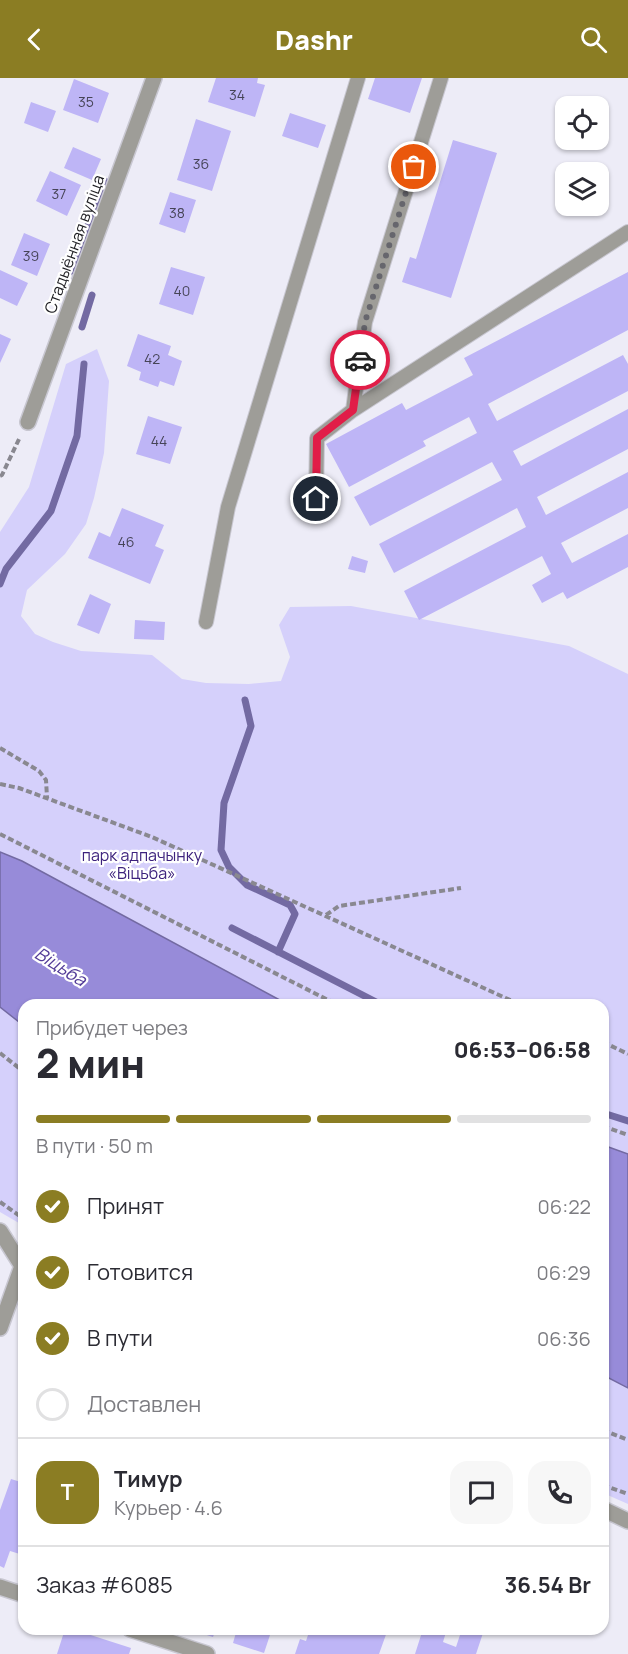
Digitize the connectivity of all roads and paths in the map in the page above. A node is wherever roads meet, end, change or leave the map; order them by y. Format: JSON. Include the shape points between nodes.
{"nodes":[{"id":1,"x":154,"y":78,"type":"edge"},
{"id":2,"x":358,"y":78,"type":"edge"},
{"id":3,"x":441,"y":78,"type":"edge"},
{"id":4,"x":628,"y":232,"type":"edge"},
{"id":5,"x":353,"y":410,"type":"junction"},
{"id":6,"x":28,"y":422,"type":"joint"},
{"id":7,"x":0,"y":476,"type":"edge"},
{"id":8,"x":316,"y":499,"type":"dead end"},
{"id":9,"x":206,"y":622,"type":"dead end"},
{"id":10,"x":0,"y":748,"type":"edge"},
{"id":11,"x":0,"y":784,"type":"edge"},
{"id":12,"x":47,"y":798,"type":"junction"},
{"id":13,"x":0,"y":834,"type":"edge"},
{"id":14,"x":461,"y":888,"type":"dead end"},
{"id":15,"x":325,"y":916,"type":"junction"},
{"id":16,"x":326,"y":999,"type":"edge"},
{"id":17,"x":508,"y":999,"type":"edge"},
{"id":18,"x":609,"y":1045,"type":"edge"},
{"id":19,"x":0,"y":1053,"type":"edge"},
{"id":20,"x":628,"y":1054,"type":"edge"},
{"id":21,"x":18,"y":1067,"type":"edge"},
{"id":22,"x":609,"y":1128,"type":"edge"},
{"id":23,"x":628,"y":1135,"type":"edge"},
{"id":24,"x":0,"y":1202,"type":"edge"},
{"id":25,"x":18,"y":1215,"type":"edge"},
{"id":26,"x":0,"y":1231,"type":"edge"},
{"id":27,"x":18,"y":1258,"type":"edge"},
{"id":28,"x":18,"y":1279,"type":"edge"},
{"id":29,"x":0,"y":1328,"type":"edge"},
{"id":30,"x":609,"y":1432,"type":"edge"},
{"id":31,"x":628,"y":1440,"type":"edge"},
{"id":32,"x":609,"y":1487,"type":"edge"},
{"id":33,"x":628,"y":1494,"type":"edge"},
{"id":34,"x":609,"y":1512,"type":"edge"},
{"id":35,"x":628,"y":1521,"type":"edge"},
{"id":36,"x":0,"y":1587,"type":"edge"},
{"id":37,"x":18,"y":1592,"type":"edge"},
{"id":38,"x":148,"y":1635,"type":"edge"},
{"id":39,"x":207,"y":1654,"type":"edge"}],
"edges":[{"from":1,"to":6,"type":"street","name":"Стадыённая вуліца"},
{"from":2,"to":9,"type":"lane","via":[[228,507]]},
{"from":3,"to":5,"type":"lane","via":[[365,322]]},
{"from":4,"to":5,"type":"lane"},
{"from":5,"to":8,"type":"lane","via":[[317,438]]},
{"from":6,"to":7,"type":"path"},
{"from":10,"to":12,"type":"path","via":[[39,771],[46,780]]},
{"from":11,"to":12,"type":"path"},
{"from":12,"to":15,"type":"path","via":[[153,837]]},
{"from":13,"to":16,"type":"path"},
{"from":14,"to":15,"type":"path","via":[[339,906]]},
{"from":15,"to":17,"type":"path"},
{"from":18,"to":20,"type":"path"},
{"from":19,"to":21,"type":"path"},
{"from":22,"to":23,"type":"path"},
{"from":24,"to":25,"type":"path"},
{"from":26,"to":27,"type":"street"},
{"from":28,"to":29,"type":"street"},
{"from":30,"to":31,"type":"path"},
{"from":32,"to":33,"type":"path"},
{"from":34,"to":35,"type":"street"},
{"from":36,"to":37,"type":"street"},
{"from":38,"to":39,"type":"street"}]}
